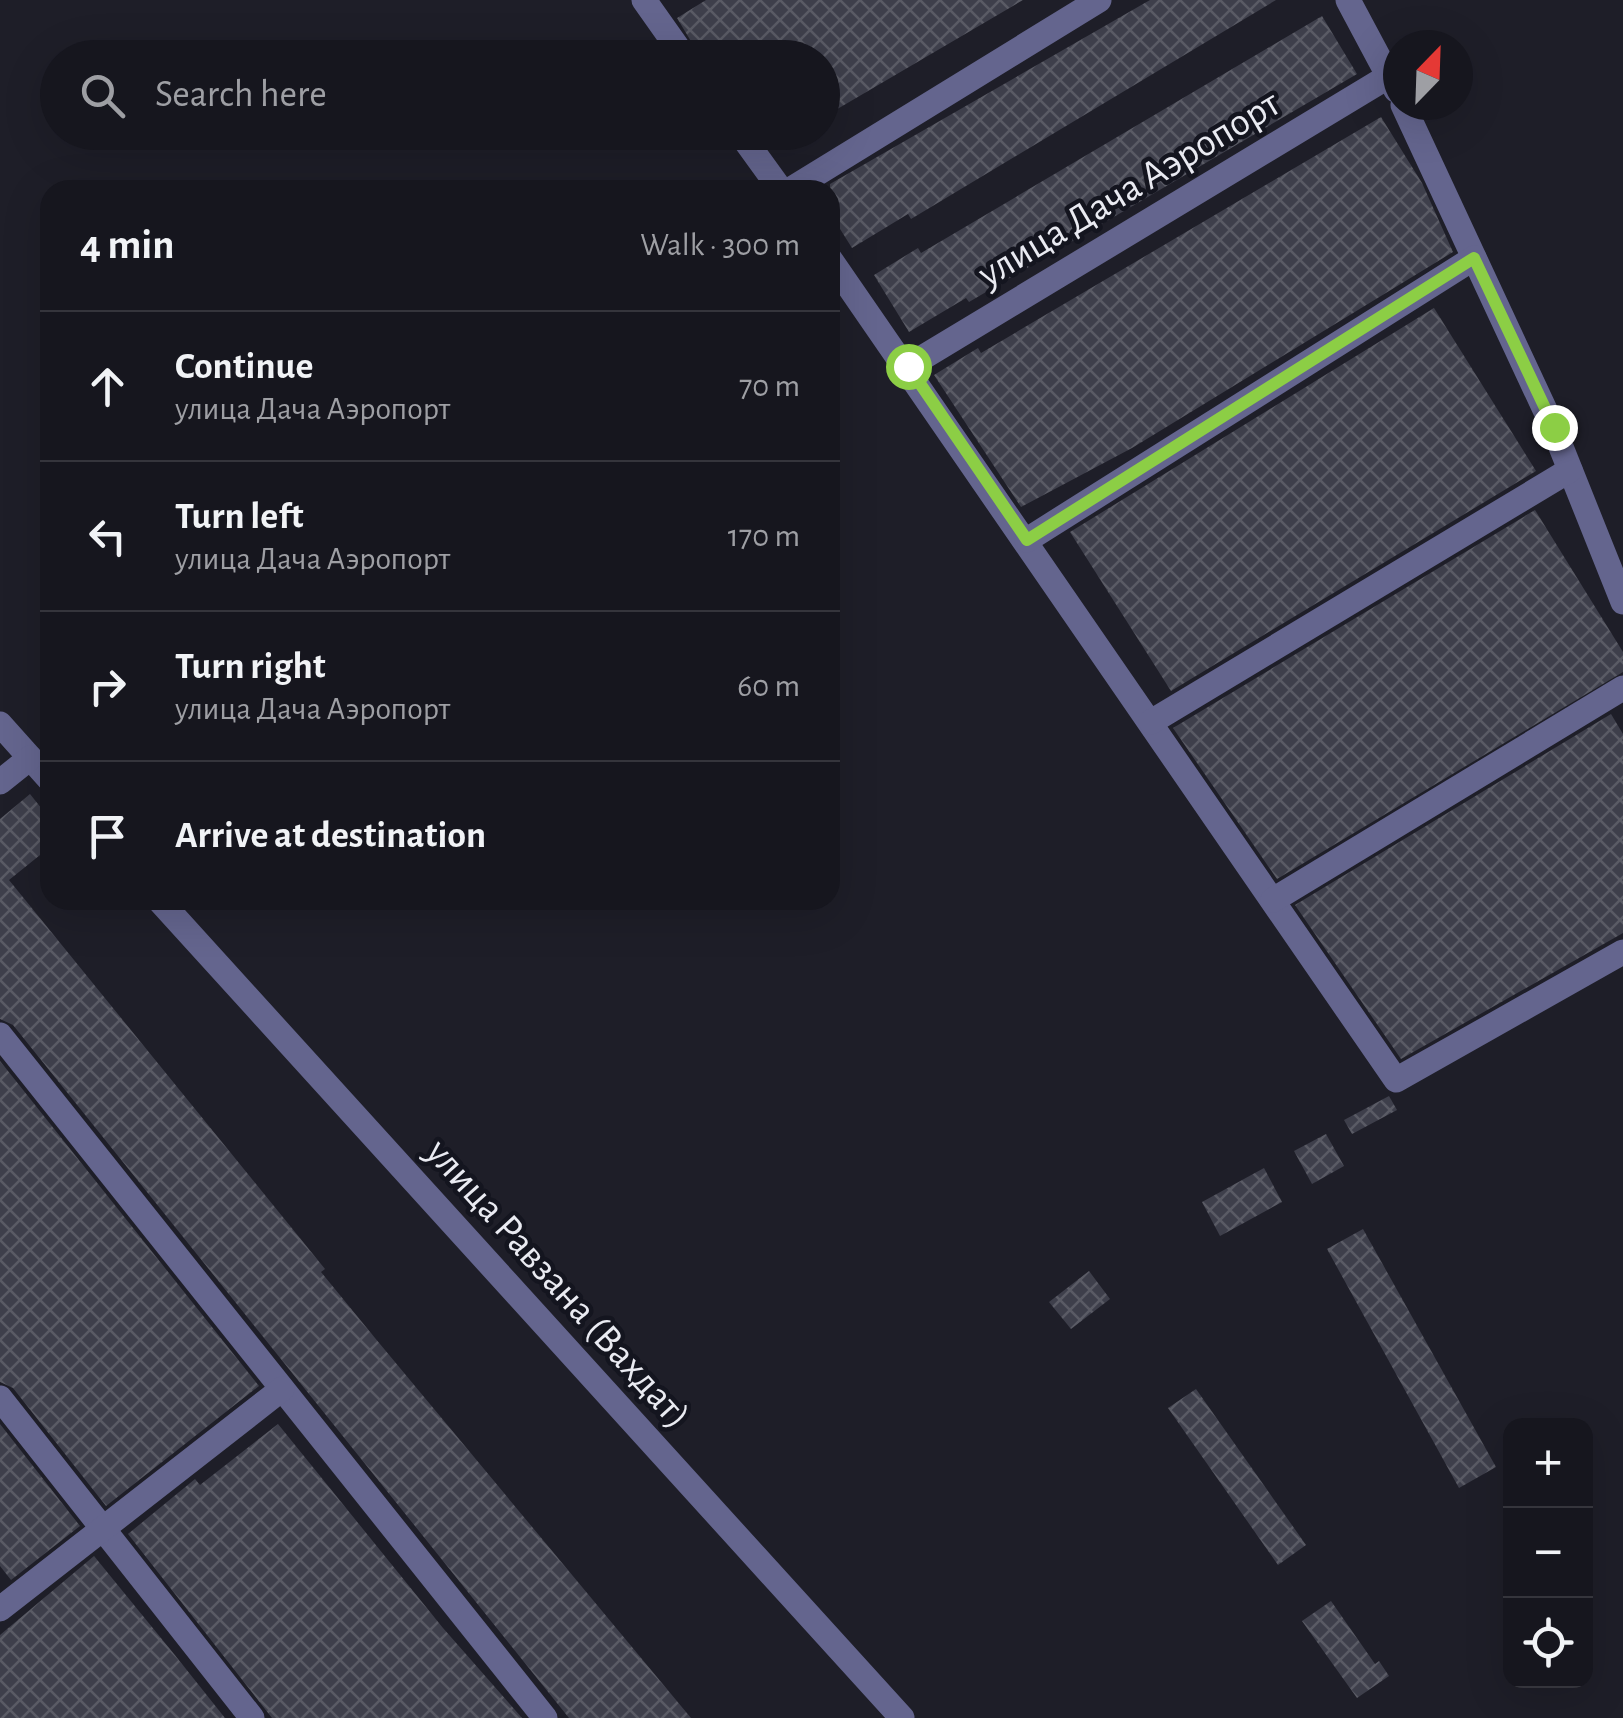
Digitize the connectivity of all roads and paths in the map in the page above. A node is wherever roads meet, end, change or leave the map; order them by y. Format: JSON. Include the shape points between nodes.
{"nodes":[{"id":1,"x":1099,"y":0,"type":"edge"},
{"id":2,"x":1348,"y":0,"type":"edge"},
{"id":3,"x":657,"y":4,"type":"edge"},
{"id":4,"x":676,"y":40,"type":"edge"},
{"id":5,"x":1383,"y":65,"type":"edge"},
{"id":6,"x":1383,"y":91,"type":"edge"},
{"id":7,"x":1410,"y":120,"type":"edge"},
{"id":8,"x":752,"y":150,"type":"edge"},
{"id":9,"x":773,"y":180,"type":"edge"},
{"id":10,"x":806,"y":180,"type":"edge"},
{"id":11,"x":1474,"y":258,"type":"junction"},
{"id":12,"x":840,"y":273,"type":"edge"},
{"id":13,"x":908,"y":366,"type":"junction"},
{"id":14,"x":1570,"y":470,"type":"junction"},
{"id":15,"x":1027,"y":540,"type":"junction"},
{"id":16,"x":1623,"y":602,"type":"edge"},
{"id":17,"x":1623,"y":688,"type":"edge"},
{"id":18,"x":1151,"y":722,"type":"junction"},
{"id":19,"x":0,"y":724,"type":"edge"},
{"id":20,"x":30,"y":758,"type":"junction"},
{"id":21,"x":40,"y":769,"type":"edge"},
{"id":22,"x":0,"y":782,"type":"edge"},
{"id":23,"x":1273,"y":900,"type":"junction"},
{"id":24,"x":168,"y":910,"type":"edge"},
{"id":25,"x":1623,"y":952,"type":"edge"},
{"id":26,"x":0,"y":1035,"type":"edge"},
{"id":27,"x":282,"y":1389,"type":"junction"},
{"id":28,"x":0,"y":1398,"type":"edge"},
{"id":29,"x":104,"y":1530,"type":"junction"},
{"id":30,"x":0,"y":1609,"type":"edge"},
{"id":31,"x":252,"y":1718,"type":"edge"},
{"id":32,"x":545,"y":1718,"type":"edge"},
{"id":33,"x":902,"y":1718,"type":"edge"}],
"edges":[{"from":1,"to":10,"type":"street"},
{"from":2,"to":5,"type":"street","name":"улица Дача Аэропорт"},
{"from":3,"to":4,"type":"street"},
{"from":6,"to":13,"type":"street","name":"улица Дача Аэропорт"},
{"from":7,"to":11,"type":"street"},
{"from":8,"to":9,"type":"street"},
{"from":11,"to":14,"type":"street"},
{"from":11,"to":15,"type":"street"},
{"from":12,"to":13,"type":"street"},
{"from":13,"to":15,"type":"street"},
{"from":14,"to":16,"type":"street"},
{"from":14,"to":18,"type":"street"},
{"from":15,"to":18,"type":"street"},
{"from":17,"to":23,"type":"street"},
{"from":18,"to":23,"type":"street"},
{"from":19,"to":20,"type":"street"},
{"from":20,"to":21,"type":"street"},
{"from":20,"to":22,"type":"street"},
{"from":23,"to":25,"type":"street","via":[[1396,1080]]},
{"from":24,"to":33,"type":"street","name":"улица Равзана (Вахдат)"},
{"from":26,"to":27,"type":"street"},
{"from":27,"to":29,"type":"street"},
{"from":27,"to":32,"type":"street"},
{"from":28,"to":29,"type":"street"},
{"from":29,"to":30,"type":"street"},
{"from":29,"to":31,"type":"street"}]}
